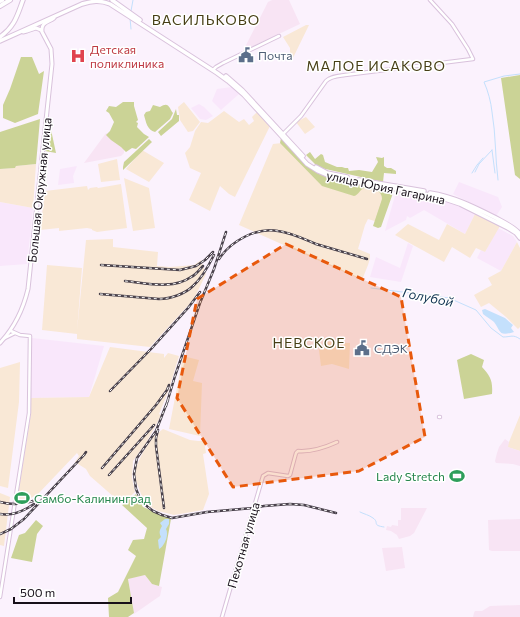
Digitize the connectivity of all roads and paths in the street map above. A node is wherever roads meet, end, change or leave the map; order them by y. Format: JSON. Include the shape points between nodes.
{"nodes":[{"id":1,"x":10,"y":0,"type":"edge"},
{"id":2,"x":24,"y":0,"type":"edge"},
{"id":3,"x":85,"y":0,"type":"edge"},
{"id":4,"x":112,"y":0,"type":"edge"},
{"id":5,"x":430,"y":0,"type":"edge"},
{"id":6,"x":0,"y":6,"type":"edge"},
{"id":7,"x":77,"y":6,"type":"junction"},
{"id":8,"x":130,"y":15,"type":"junction"},
{"id":9,"x":56,"y":16,"type":"junction"},
{"id":10,"x":42,"y":31,"type":"junction"},
{"id":11,"x":21,"y":32,"type":"junction"},
{"id":12,"x":279,"y":36,"type":"dead end"},
{"id":13,"x":1,"y":40,"type":"edge"},
{"id":14,"x":214,"y":69,"type":"junction"},
{"id":15,"x":282,"y":135,"type":"junction"},
{"id":16,"x":520,"y":234,"type":"edge"},
{"id":17,"x":520,"y":238,"type":"edge"},
{"id":18,"x":11,"y":331,"type":"junction"},
{"id":19,"x":15,"y":333,"type":"junction"},
{"id":20,"x":6,"y":338,"type":"junction"},
{"id":21,"x":0,"y":343,"type":"edge"},
{"id":22,"x":337,"y":442,"type":"dead end"},
{"id":23,"x":0,"y":597,"type":"edge"},
{"id":24,"x":222,"y":617,"type":"edge"}],
"edges":[{"from":1,"to":6,"type":"highway"},
{"from":2,"to":13,"type":"main road","via":[[15,22]]},
{"from":3,"to":7,"type":"main road"},
{"from":4,"to":8,"type":"main road"},
{"from":5,"to":15,"type":"street","via":[[452,24],[473,59],[332,77]]},
{"from":7,"to":8,"type":"main road","via":[[103,2]]},
{"from":7,"to":9,"type":"main road"},
{"from":8,"to":14,"type":"main road"},
{"from":9,"to":10,"type":"main road","via":[[44,24]]},
{"from":9,"to":11,"type":"main road"},
{"from":10,"to":11,"type":"main road","via":[[36,28]]},
{"from":10,"to":18,"type":"main road","name":"Большая Окружная улица","via":[[51,49],[52,64],[30,279],[24,305]]},
{"from":11,"to":13,"type":"main road"},
{"from":12,"to":14,"type":"street"},
{"from":14,"to":15,"type":"main road","via":[[232,80]]},
{"from":15,"to":16,"type":"main road","name":"улица Юрия Гагарина","via":[[309,162],[327,173],[452,198],[509,225]]},
{"from":15,"to":17,"type":"main road","name":"улица Юрия Гагарина","via":[[307,164],[321,173],[334,178],[452,201],[508,228]]},
{"from":18,"to":19,"type":"street"},
{"from":18,"to":20,"type":"main road","name":"Большая Окружная улица"},
{"from":19,"to":20,"type":"street"},
{"from":19,"to":23,"type":"street","via":[[30,336],[29,413]]},
{"from":20,"to":21,"type":"main road","name":"Большая Окружная улица"},
{"from":22,"to":24,"type":"street","name":"Пехотная улица","via":[[324,448],[298,451],[290,476],[268,473],[263,476]]}]}
